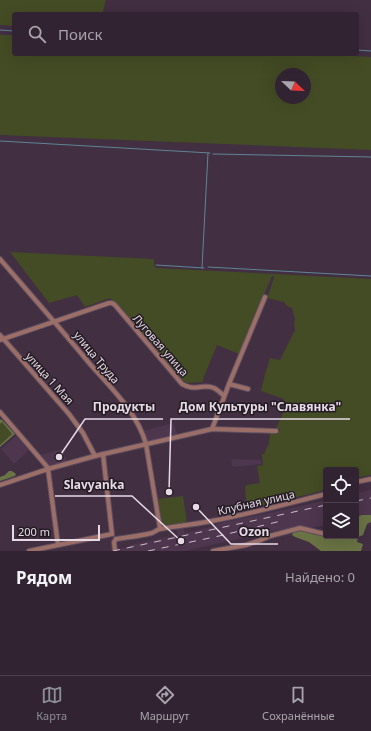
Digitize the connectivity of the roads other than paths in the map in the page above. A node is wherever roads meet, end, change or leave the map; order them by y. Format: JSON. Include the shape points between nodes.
{"nodes":[{"id":1,"x":0,"y":259,"type":"edge"},
{"id":2,"x":264,"y":298,"type":"dead end"},
{"id":3,"x":54,"y":321,"type":"junction"},
{"id":4,"x":0,"y":335,"type":"edge"},
{"id":5,"x":2,"y":340,"type":"edge"},
{"id":6,"x":229,"y":384,"type":"junction"},
{"id":7,"x":248,"y":389,"type":"dead end"},
{"id":8,"x":224,"y":396,"type":"junction"},
{"id":9,"x":0,"y":412,"type":"edge"},
{"id":10,"x":212,"y":429,"type":"junction"},
{"id":11,"x":276,"y":431,"type":"dead end"},
{"id":12,"x":146,"y":444,"type":"junction"},
{"id":13,"x":103,"y":454,"type":"junction"},
{"id":14,"x":95,"y":456,"type":"junction"},
{"id":15,"x":48,"y":469,"type":"junction"},
{"id":16,"x":371,"y":479,"type":"edge"},
{"id":17,"x":359,"y":481,"type":"edge"},
{"id":18,"x":0,"y":484,"type":"edge"},
{"id":19,"x":323,"y":495,"type":"edge"},
{"id":20,"x":160,"y":528,"type":"junction"},
{"id":21,"x":112,"y":534,"type":"junction"},
{"id":22,"x":323,"y":534,"type":"edge"},
{"id":23,"x":116,"y":539,"type":"junction"},
{"id":24,"x":58,"y":545,"type":"junction"},
{"id":25,"x":29,"y":551,"type":"edge"},
{"id":26,"x":115,"y":551,"type":"edge"},
{"id":27,"x":213,"y":551,"type":"edge"}],
"edges":[{"from":1,"to":3,"type":"street","name":"улица Труда"},
{"from":2,"to":6,"type":"street"},
{"from":3,"to":5,"type":"street"},
{"from":3,"to":8,"type":"street","name":"Луговая улица","via":[[112,303],[182,384],[193,388],[210,387]]},
{"from":3,"to":12,"type":"street","name":"улица Труда","via":[[129,410]]},
{"from":4,"to":5,"type":"street","name":"улица 1 Мая"},
{"from":5,"to":14,"type":"street","name":"улица 1 Мая","via":[[69,414]]},
{"from":6,"to":7,"type":"street"},
{"from":6,"to":8,"type":"street"},
{"from":8,"to":10,"type":"street"},
{"from":9,"to":15,"type":"street"},
{"from":10,"to":11,"type":"street"},
{"from":10,"to":12,"type":"street"},
{"from":12,"to":13,"type":"street"},
{"from":12,"to":20,"type":"street","name":"улица Труда"},
{"from":13,"to":14,"type":"street"},
{"from":13,"to":21,"type":"street"},
{"from":14,"to":15,"type":"street"},
{"from":15,"to":18,"type":"street"},
{"from":15,"to":24,"type":"street"},
{"from":16,"to":17,"type":"street"},
{"from":19,"to":20,"type":"street","name":"Клубная улица","via":[[206,523]]},
{"from":20,"to":23,"type":"street","name":"Клубная улица","via":[[152,533]]},
{"from":21,"to":23,"type":"street"},
{"from":21,"to":24,"type":"street"},
{"from":22,"to":27,"type":"street","via":[[300,528],[246,545]]},
{"from":23,"to":26,"type":"street"},
{"from":24,"to":25,"type":"street"}]}
